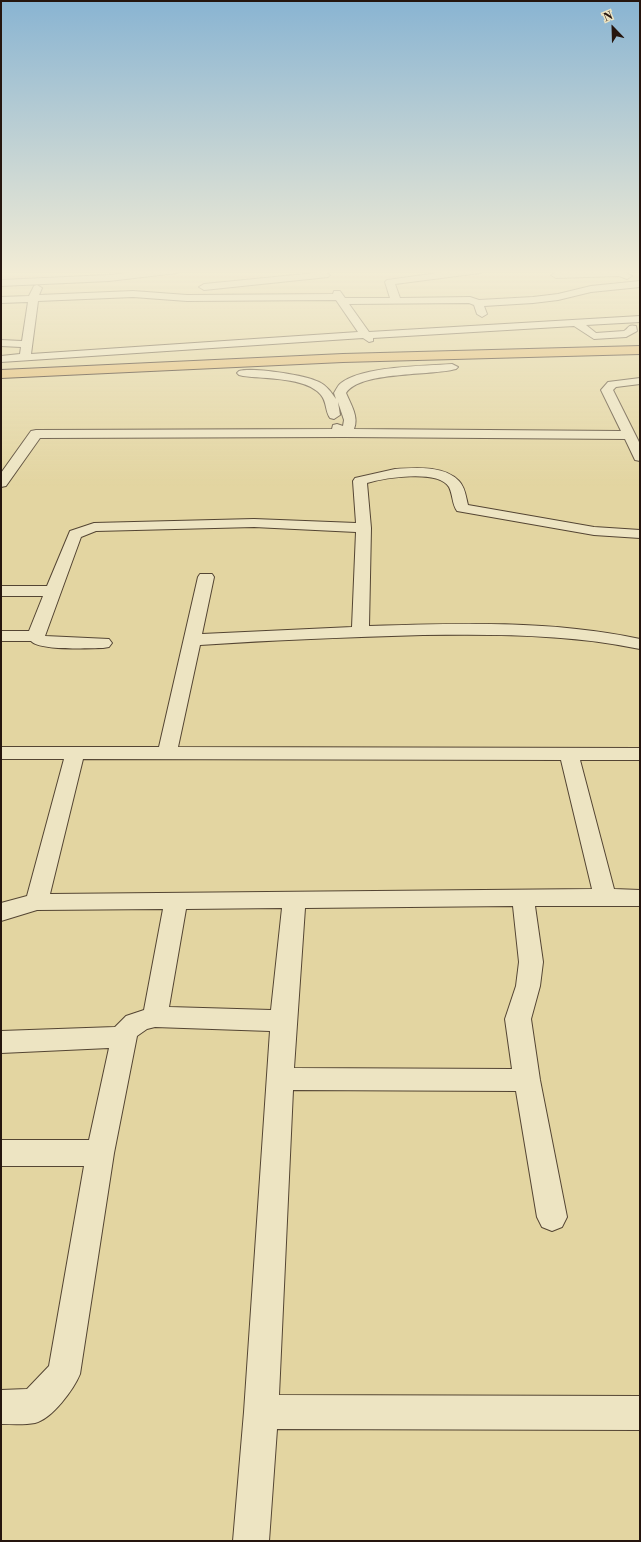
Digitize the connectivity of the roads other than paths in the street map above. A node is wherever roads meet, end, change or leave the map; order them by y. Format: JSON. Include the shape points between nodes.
{"nodes":[{"id":1,"x":265,"y":342,"type":"edge"},
{"id":2,"x":304,"y":342,"type":"edge"},
{"id":3,"x":1,"y":343,"type":"edge"},
{"id":4,"x":26,"y":344,"type":"joint"},
{"id":5,"x":640,"y":350,"type":"edge"},
{"id":6,"x":103,"y":353,"type":"junction"},
{"id":7,"x":25,"y":357,"type":"junction"},
{"id":8,"x":1,"y":359,"type":"edge"},
{"id":9,"x":56,"y":360,"type":"junction"},
{"id":10,"x":552,"y":365,"type":"dead end"},
{"id":11,"x":452,"y":367,"type":"junction"},
{"id":12,"x":1,"y":368,"type":"edge"},
{"id":13,"x":243,"y":373,"type":"junction"},
{"id":14,"x":1,"y":374,"type":"edge"},
{"id":15,"x":640,"y":381,"type":"edge"},
{"id":16,"x":1,"y":384,"type":"edge"},
{"id":17,"x":334,"y":421,"type":"junction"},
{"id":18,"x":352,"y":421,"type":"junction"},
{"id":19,"x":305,"y":433,"type":"junction"},
{"id":20,"x":344,"y":433,"type":"junction"},
{"id":21,"x":380,"y":433,"type":"junction"},
{"id":22,"x":628,"y":435,"type":"junction"},
{"id":23,"x":640,"y":457,"type":"edge"},
{"id":24,"x":1,"y":483,"type":"edge"},
{"id":25,"x":364,"y":528,"type":"junction"},
{"id":26,"x":640,"y":534,"type":"edge"},
{"id":27,"x":206,"y":577,"type":"dead end"},
{"id":28,"x":1,"y":591,"type":"edge"},
{"id":29,"x":53,"y":591,"type":"junction"},
{"id":30,"x":360,"y":631,"type":"junction"},
{"id":31,"x":1,"y":636,"type":"edge"},
{"id":32,"x":36,"y":636,"type":"junction"},
{"id":33,"x":192,"y":640,"type":"junction"},
{"id":34,"x":102,"y":643,"type":"dead end"},
{"id":35,"x":640,"y":644,"type":"edge"},
{"id":36,"x":1,"y":753,"type":"edge"},
{"id":37,"x":76,"y":754,"type":"junction"},
{"id":38,"x":167,"y":754,"type":"junction"},
{"id":39,"x":569,"y":754,"type":"junction"},
{"id":40,"x":640,"y":754,"type":"edge"},
{"id":41,"x":605,"y":897,"type":"junction"},
{"id":42,"x":522,"y":898,"type":"junction"},
{"id":43,"x":640,"y":898,"type":"edge"},
{"id":44,"x":294,"y":900,"type":"junction"},
{"id":45,"x":176,"y":901,"type":"junction"},
{"id":46,"x":37,"y":902,"type":"junction"},
{"id":47,"x":1,"y":912,"type":"edge"},
{"id":48,"x":155,"y":1017,"type":"junction"},
{"id":49,"x":283,"y":1021,"type":"junction"},
{"id":50,"x":123,"y":1037,"type":"junction"},
{"id":51,"x":1,"y":1042,"type":"edge"},
{"id":52,"x":279,"y":1079,"type":"junction"},
{"id":53,"x":527,"y":1080,"type":"junction"},
{"id":54,"x":1,"y":1153,"type":"edge"},
{"id":55,"x":100,"y":1153,"type":"junction"},
{"id":56,"x":552,"y":1217,"type":"dead end"},
{"id":57,"x":1,"y":1407,"type":"edge"},
{"id":58,"x":262,"y":1412,"type":"junction"},
{"id":59,"x":640,"y":1413,"type":"edge"},
{"id":60,"x":251,"y":1541,"type":"edge"}],
"edges":[{"from":1,"to":6,"type":"street"},
{"from":2,"to":6,"type":"street","via":[[167,352]]},
{"from":3,"to":4,"type":"street"},
{"from":4,"to":7,"type":"street"},
{"from":5,"to":14,"type":"highway","via":[[343,358]]},
{"from":6,"to":9,"type":"highway","via":[[76,361]]},
{"from":7,"to":8,"type":"street"},
{"from":7,"to":9,"type":"street"},
{"from":9,"to":12,"type":"highway"},
{"from":10,"to":11,"type":"highway"},
{"from":11,"to":13,"type":"highway"},
{"from":11,"to":18,"type":"street","via":[[372,375],[343,385],[340,393]]},
{"from":13,"to":16,"type":"highway"},
{"from":13,"to":17,"type":"street","via":[[300,379],[319,386],[330,395]]},
{"from":15,"to":22,"type":"street","via":[[612,384],[607,390]]},
{"from":17,"to":19,"type":"street"},
{"from":17,"to":20,"type":"street"},
{"from":18,"to":20,"type":"street","via":[[349,430]]},
{"from":18,"to":21,"type":"street","via":[[361,428]]},
{"from":19,"to":20,"type":"street"},
{"from":19,"to":24,"type":"street","via":[[36,434]]},
{"from":20,"to":21,"type":"street"},
{"from":21,"to":22,"type":"street"},
{"from":22,"to":23,"type":"street"},
{"from":25,"to":26,"type":"street","via":[[360,480],[398,473],[439,474],[454,485],[462,508],[594,531]]},
{"from":25,"to":29,"type":"street","via":[[254,523],[94,527],[75,534]]},
{"from":25,"to":30,"type":"street"},
{"from":27,"to":33,"type":"street"},
{"from":28,"to":29,"type":"street"},
{"from":29,"to":32,"type":"street"},
{"from":30,"to":33,"type":"street"},
{"from":30,"to":35,"type":"street","via":[[525,628],[613,638]]},
{"from":31,"to":32,"type":"street"},
{"from":32,"to":34,"type":"street","via":[[46,642]]},
{"from":33,"to":38,"type":"street"},
{"from":36,"to":37,"type":"street"},
{"from":37,"to":38,"type":"street"},
{"from":37,"to":46,"type":"street"},
{"from":38,"to":39,"type":"street"},
{"from":39,"to":40,"type":"street"},
{"from":39,"to":41,"type":"street"},
{"from":41,"to":42,"type":"street"},
{"from":41,"to":43,"type":"street"},
{"from":42,"to":44,"type":"street"},
{"from":42,"to":53,"type":"street","via":[[531,962],[528,986],[518,1019]]},
{"from":44,"to":45,"type":"street"},
{"from":44,"to":49,"type":"street"},
{"from":45,"to":46,"type":"street"},
{"from":45,"to":48,"type":"street"},
{"from":46,"to":47,"type":"street"},
{"from":48,"to":49,"type":"street"},
{"from":48,"to":50,"type":"street","via":[[131,1025]]},
{"from":49,"to":52,"type":"street"},
{"from":50,"to":51,"type":"street"},
{"from":50,"to":55,"type":"street"},
{"from":52,"to":53,"type":"street"},
{"from":52,"to":58,"type":"street"},
{"from":53,"to":56,"type":"street"},
{"from":54,"to":55,"type":"street"},
{"from":55,"to":57,"type":"street","via":[[64,1374],[35,1406]]},
{"from":58,"to":59,"type":"street"},
{"from":58,"to":60,"type":"street"}]}
